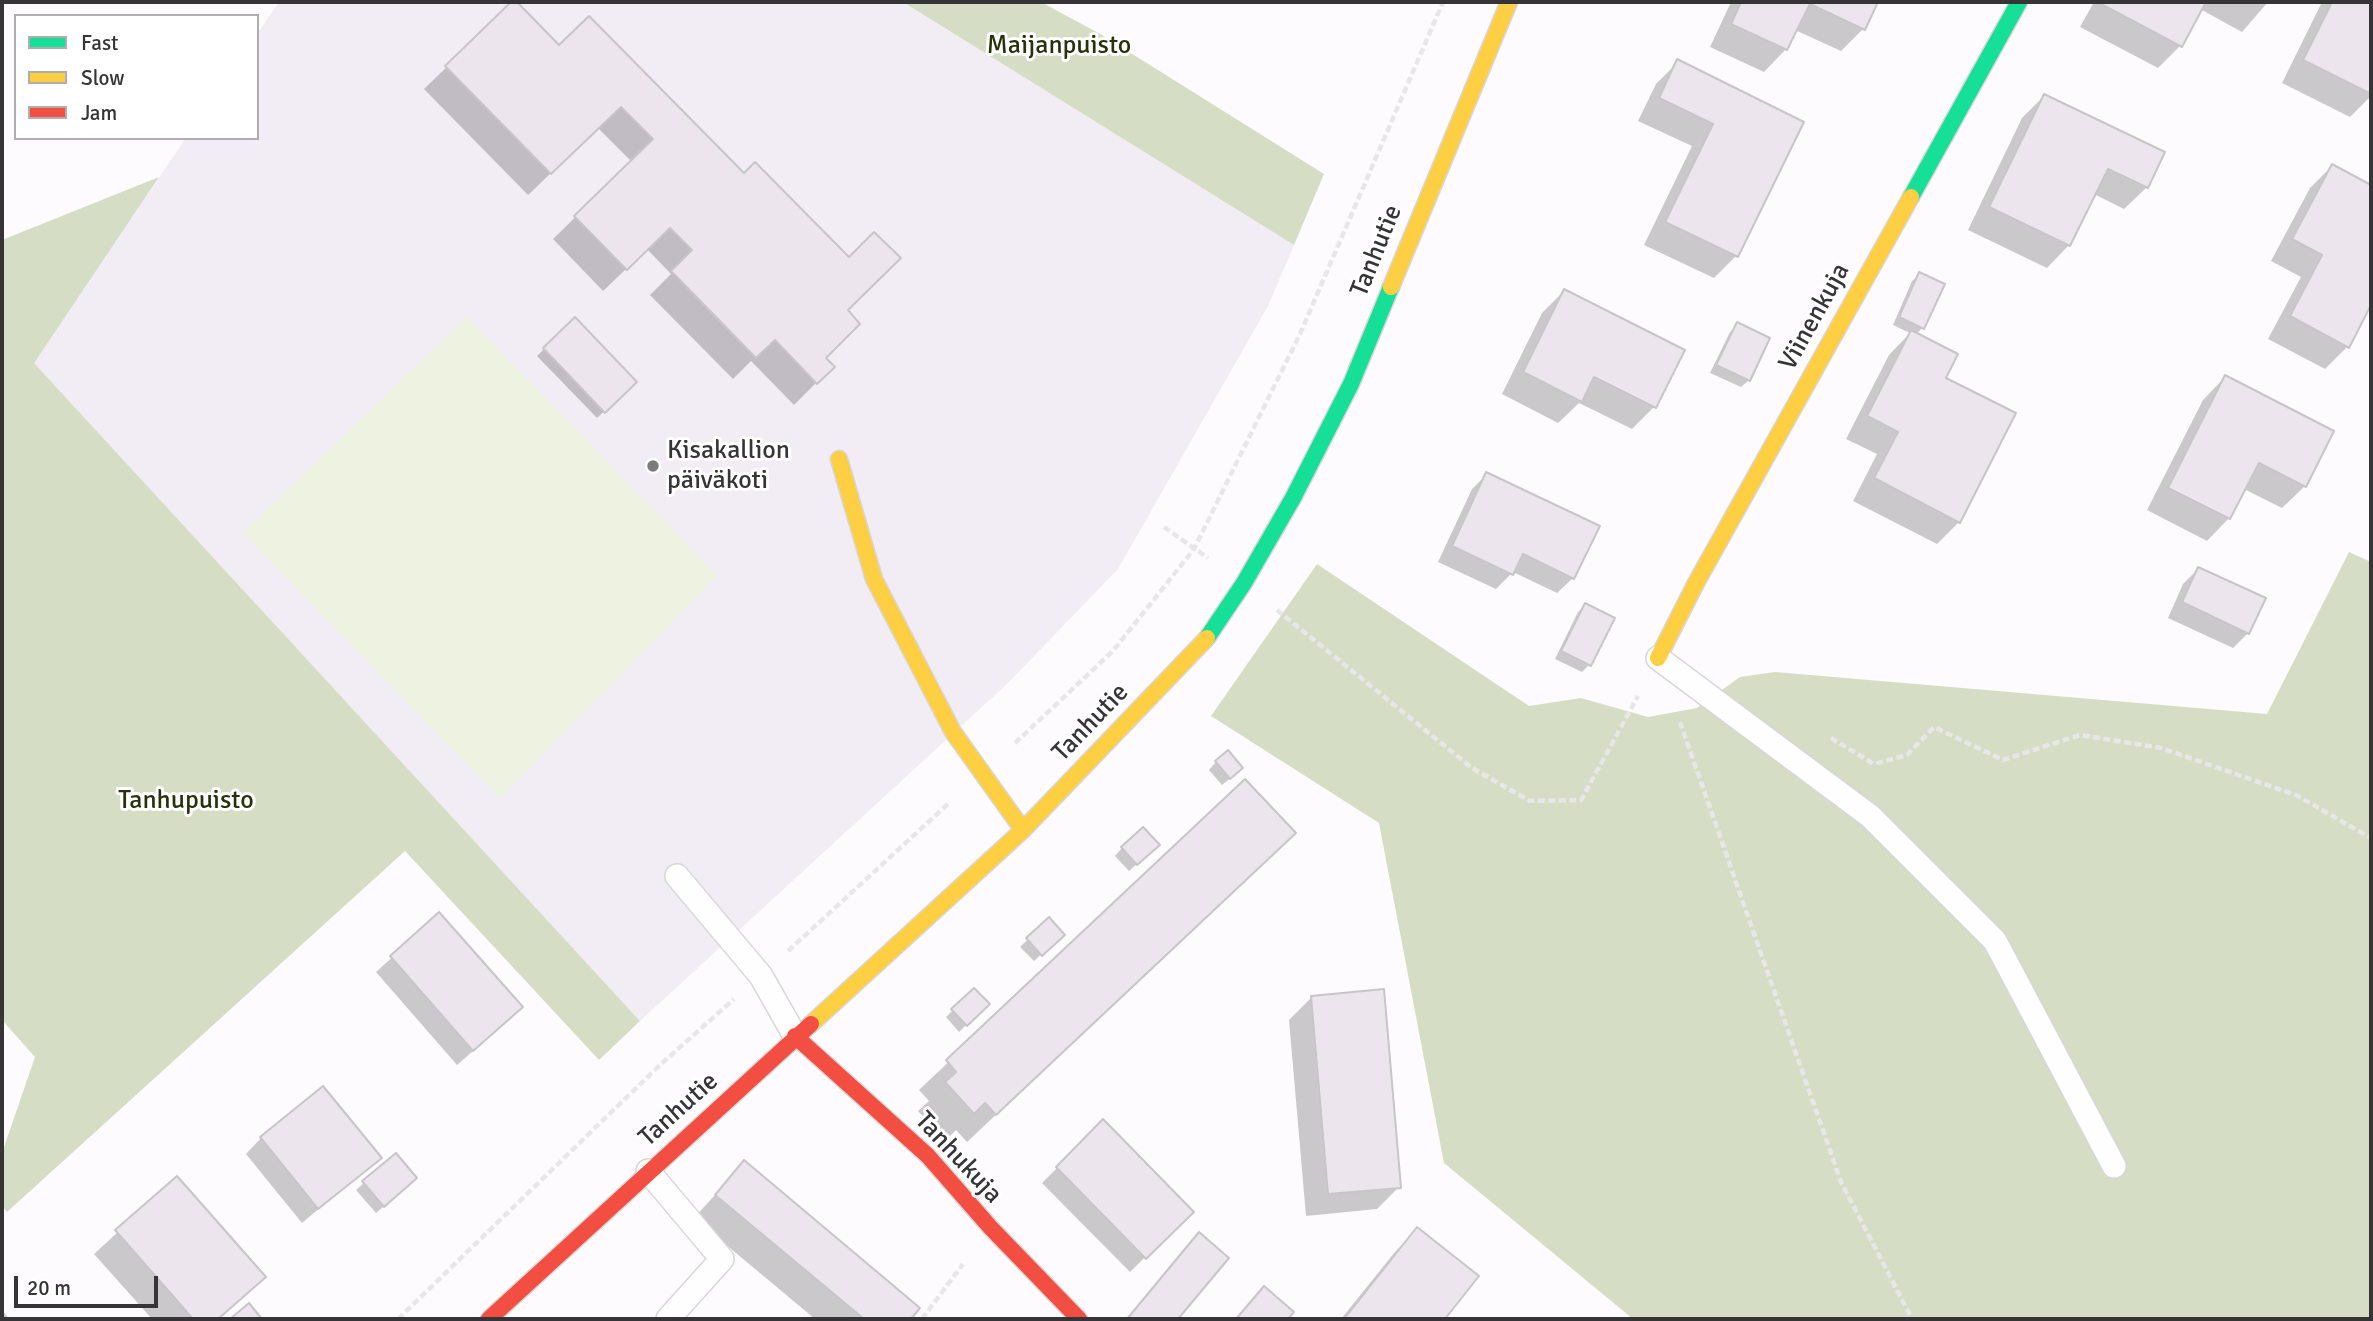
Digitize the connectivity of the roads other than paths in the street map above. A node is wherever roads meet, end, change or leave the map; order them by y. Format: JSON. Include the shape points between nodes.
{"nodes":[{"id":1,"x":1509,"y":2,"type":"edge"},
{"id":2,"x":2019,"y":2,"type":"edge"},
{"id":3,"x":839,"y":458,"type":"dead end"},
{"id":4,"x":1658,"y":658,"type":"joint"},
{"id":5,"x":1023,"y":830,"type":"junction"},
{"id":6,"x":677,"y":876,"type":"dead end"},
{"id":7,"x":795,"y":1037,"type":"junction"},
{"id":8,"x":2114,"y":1166,"type":"dead end"},
{"id":9,"x":648,"y":1171,"type":"junction"},
{"id":10,"x":489,"y":1319,"type":"edge"},
{"id":11,"x":668,"y":1319,"type":"edge"},
{"id":12,"x":1079,"y":1319,"type":"edge"}],
"edges":[{"from":1,"to":5,"type":"street","name":"Tanhutie","via":[[1350,384],[1244,583],[1205,641]]},
{"from":2,"to":4,"type":"street","name":"Viinenkuja"},
{"from":3,"to":5,"type":"street","via":[[874,579],[953,732]]},
{"from":4,"to":8,"type":"lane","via":[[1870,816],[1995,942]]},
{"from":5,"to":7,"type":"street","name":"Tanhutie"},
{"from":6,"to":7,"type":"lane","via":[[761,976]]},
{"from":7,"to":9,"type":"street","name":"Tanhutie"},
{"from":7,"to":12,"type":"street","name":"Tanhukuja","via":[[928,1156]]},
{"from":9,"to":10,"type":"street","name":"Tanhutie"},
{"from":9,"to":11,"type":"lane","via":[[722,1259]]}]}
